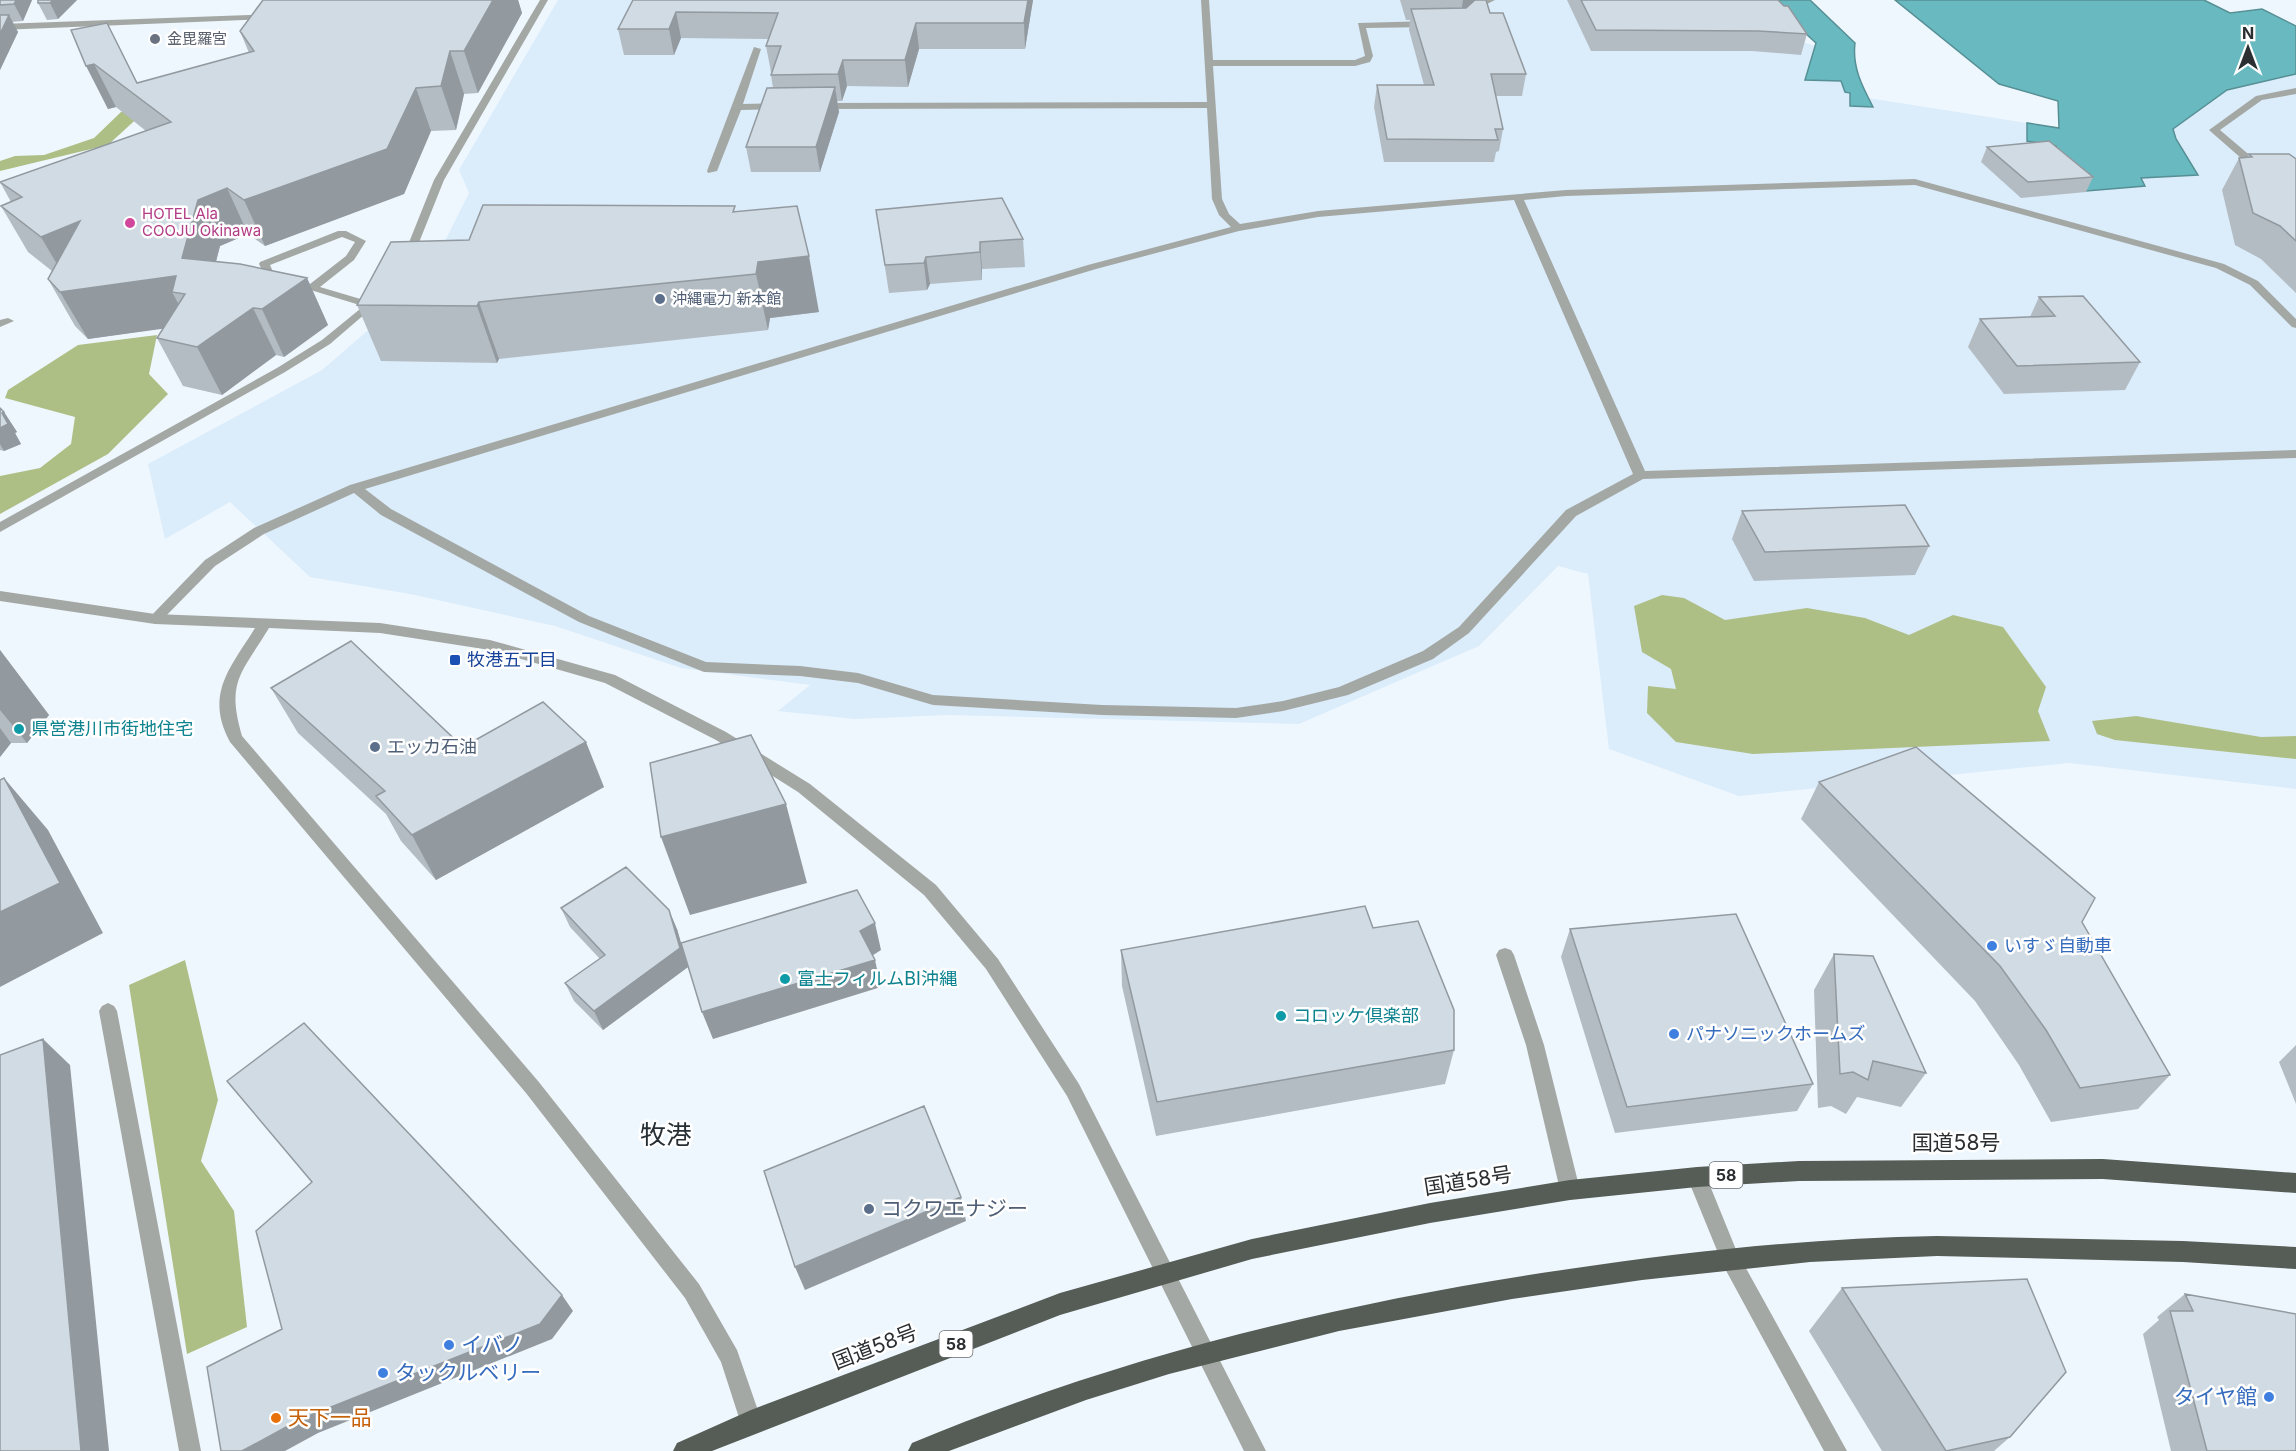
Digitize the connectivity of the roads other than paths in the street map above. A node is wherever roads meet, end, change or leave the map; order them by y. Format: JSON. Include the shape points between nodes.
{"nodes":[{"id":1,"x":1205,"y":0,"type":"edge"},
{"id":2,"x":1486,"y":1,"type":"edge"},
{"id":3,"x":538,"y":4,"type":"edge"},
{"id":4,"x":283,"y":15,"type":"edge"},
{"id":5,"x":1440,"y":24,"type":"edge"},
{"id":6,"x":1463,"y":24,"type":"edge"},
{"id":7,"x":0,"y":27,"type":"edge"},
{"id":8,"x":757,"y":50,"type":"dead end"},
{"id":9,"x":1209,"y":63,"type":"junction"},
{"id":10,"x":2296,"y":91,"type":"edge"},
{"id":11,"x":1211,"y":105,"type":"junction"},
{"id":12,"x":736,"y":106,"type":"junction"},
{"id":13,"x":796,"y":106,"type":"edge"},
{"id":14,"x":808,"y":106,"type":"edge"},
{"id":15,"x":712,"y":171,"type":"dead end"},
{"id":16,"x":2269,"y":177,"type":"edge"},
{"id":17,"x":1518,"y":196,"type":"junction"},
{"id":18,"x":1238,"y":228,"type":"junction"},
{"id":19,"x":400,"y":271,"type":"edge"},
{"id":20,"x":312,"y":288,"type":"junction"},
{"id":21,"x":387,"y":289,"type":"edge"},
{"id":22,"x":370,"y":305,"type":"junction"},
{"id":23,"x":2296,"y":325,"type":"edge"},
{"id":24,"x":2296,"y":454,"type":"edge"},
{"id":25,"x":1640,"y":474,"type":"junction"},
{"id":26,"x":355,"y":488,"type":"junction"},
{"id":27,"x":0,"y":528,"type":"edge"},
{"id":28,"x":0,"y":596,"type":"edge"},
{"id":29,"x":154,"y":619,"type":"junction"},
{"id":30,"x":266,"y":624,"type":"junction"},
{"id":31,"x":1505,"y":956,"type":"dead end"},
{"id":32,"x":108,"y":1011,"type":"dead end"},
{"id":33,"x":1697,"y":1177,"type":"junction"},
{"id":34,"x":2296,"y":1183,"type":"edge"},
{"id":35,"x":1570,"y":1190,"type":"junction"},
{"id":36,"x":1730,"y":1258,"type":"junction"},
{"id":37,"x":2296,"y":1258,"type":"edge"},
{"id":38,"x":1164,"y":1272,"type":"junction"},
{"id":39,"x":1204,"y":1352,"type":"junction"},
{"id":40,"x":751,"y":1422,"type":"junction"},
{"id":41,"x":190,"y":1451,"type":"edge"},
{"id":42,"x":685,"y":1451,"type":"edge"},
{"id":43,"x":920,"y":1451,"type":"edge"},
{"id":44,"x":1255,"y":1451,"type":"edge"},
{"id":45,"x":1836,"y":1451,"type":"edge"}],
"edges":[{"from":1,"to":9,"type":"street"},
{"from":2,"to":6,"type":"street"},
{"from":3,"to":19,"type":"street","via":[[439,180],[412,251]]},
{"from":4,"to":7,"type":"street"},
{"from":5,"to":9,"type":"street","via":[[1361,25],[1369,56],[1355,63]]},
{"from":8,"to":12,"type":"street"},
{"from":9,"to":11,"type":"street"},
{"from":10,"to":16,"type":"street","via":[[2259,98],[2214,130]]},
{"from":11,"to":14,"type":"street"},
{"from":11,"to":18,"type":"street","via":[[1217,199],[1224,215]]},
{"from":12,"to":13,"type":"street"},
{"from":12,"to":15,"type":"street"},
{"from":17,"to":18,"type":"street","via":[[1318,214]]},
{"from":17,"to":23,"type":"street","via":[[1915,182],[2220,266],[2254,283]]},
{"from":17,"to":25,"type":"street"},
{"from":18,"to":26,"type":"street","via":[[1081,270]]},
{"from":20,"to":20,"type":"street","via":[[270,276],[264,264],[342,234],[361,241],[350,258]]},
{"from":20,"to":22,"type":"street"},
{"from":21,"to":22,"type":"street"},
{"from":22,"to":27,"type":"street","via":[[326,342],[281,370]]},
{"from":24,"to":25,"type":"street"},
{"from":25,"to":26,"type":"street","via":[[1571,513],[1464,630],[1428,655],[1343,691],[1283,706],[1236,712],[1102,710],[933,700],[858,678],[704,667],[584,619],[386,513]]},
{"from":26,"to":29,"type":"street","via":[[259,531],[220,556]]},
{"from":28,"to":29,"type":"street"},
{"from":29,"to":30,"type":"street"},
{"from":30,"to":38,"type":"street","via":[[380,628],[479,643],[610,679],[721,736],[804,788],[930,890],[992,964],[1073,1090]]},
{"from":30,"to":40,"type":"street","via":[[228,683],[227,710],[235,738],[532,1087],[692,1291],[730,1357]]},
{"from":31,"to":35,"type":"street","via":[[1535,1045]]},
{"from":32,"to":41,"type":"street"},
{"from":33,"to":34,"type":"highway","name":"国道58号","number":"58","via":[[1902,1168],[2103,1169]]},
{"from":33,"to":35,"type":"highway","name":"国道58号","number":"58"},
{"from":33,"to":36,"type":"street"},
{"from":35,"to":38,"type":"highway","name":"国道58号","number":"58","via":[[1352,1228]]},
{"from":36,"to":37,"type":"highway","via":[[1935,1246]]},
{"from":36,"to":39,"type":"highway","via":[[1481,1291],[1294,1329]]},
{"from":36,"to":45,"type":"street"},
{"from":38,"to":39,"type":"street"},
{"from":38,"to":40,"type":"highway","name":"国道58号","number":"58","via":[[1060,1304]]},
{"from":39,"to":43,"type":"highway","via":[[1007,1414]]},
{"from":39,"to":44,"type":"street"},
{"from":40,"to":42,"type":"highway","name":"国道58号","number":"58"}]}
